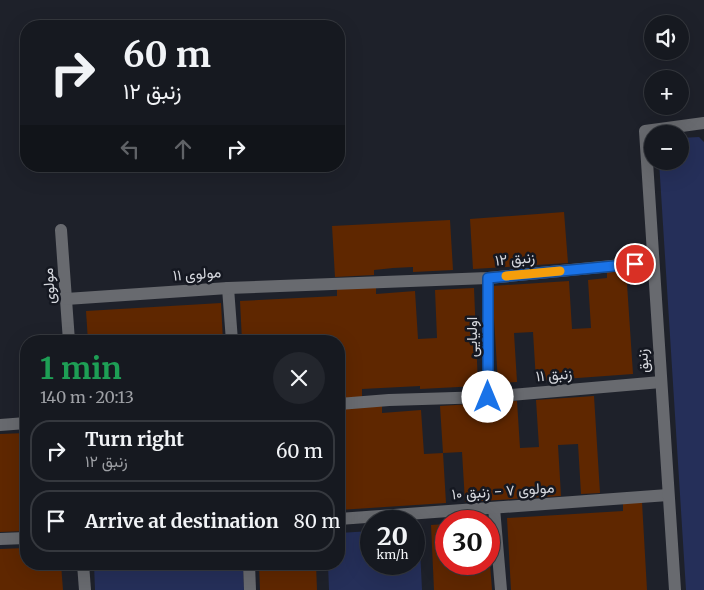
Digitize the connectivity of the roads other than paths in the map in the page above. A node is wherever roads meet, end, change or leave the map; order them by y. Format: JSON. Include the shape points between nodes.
{"nodes":[{"id":1,"x":704,"y":123,"type":"edge"},
{"id":2,"x":61,"y":230,"type":"dead end"},
{"id":3,"x":653,"y":262,"type":"junction"},
{"id":4,"x":488,"y":278,"type":"junction"},
{"id":5,"x":331,"y":284,"type":"joint"},
{"id":6,"x":228,"y":288,"type":"junction"},
{"id":7,"x":66,"y":299,"type":"junction"},
{"id":8,"x":69,"y":335,"type":"edge"},
{"id":9,"x":232,"y":335,"type":"edge"},
{"id":10,"x":661,"y":382,"type":"junction"},
{"id":11,"x":488,"y":397,"type":"junction"},
{"id":12,"x":345,"y":404,"type":"edge"},
{"id":13,"x":20,"y":423,"type":"edge"},
{"id":14,"x":0,"y":425,"type":"edge"},
{"id":15,"x":668,"y":495,"type":"junction"},
{"id":16,"x":494,"y":508,"type":"junction"},
{"id":17,"x":345,"y":519,"type":"edge"},
{"id":18,"x":20,"y":538,"type":"edge"},
{"id":19,"x":0,"y":539,"type":"edge"},
{"id":20,"x":83,"y":570,"type":"edge"},
{"id":21,"x":249,"y":570,"type":"edge"},
{"id":22,"x":85,"y":590,"type":"edge"},
{"id":23,"x":250,"y":590,"type":"edge"},
{"id":24,"x":501,"y":590,"type":"edge"},
{"id":25,"x":675,"y":590,"type":"edge"}],
"edges":[{"from":1,"to":3,"type":"street","name":"زنبق","via":[[645,131]]},
{"from":2,"to":7,"type":"street","name":"مولوی"},
{"from":3,"to":4,"type":"street","name":"زنبق ۱۲"},
{"from":3,"to":10,"type":"street","name":"زنبق"},
{"from":4,"to":5,"type":"street","name":"زنبق ۱۲"},
{"from":4,"to":11,"type":"street","name":"اولیایی"},
{"from":5,"to":6,"type":"street","name":"مولوی ۱۱"},
{"from":6,"to":7,"type":"street","name":"مولوی ۱۱"},
{"from":6,"to":9,"type":"street"},
{"from":7,"to":8,"type":"street","name":"مولوی"},
{"from":10,"to":11,"type":"street","name":"زنبق ۱۱"},
{"from":10,"to":15,"type":"street","name":"زنبق"},
{"from":11,"to":12,"type":"street","name":"زنبق ۱۱"},
{"from":13,"to":14,"type":"street"},
{"from":15,"to":16,"type":"street","name":"مولوی ۷ - زنبق ۱۰"},
{"from":15,"to":25,"type":"street","name":"زنبق"},
{"from":16,"to":17,"type":"street","name":"مولوی ۷ - زنبق ۱۰"},
{"from":16,"to":24,"type":"street"},
{"from":18,"to":19,"type":"street"},
{"from":20,"to":22,"type":"street"},
{"from":21,"to":23,"type":"street"}]}
